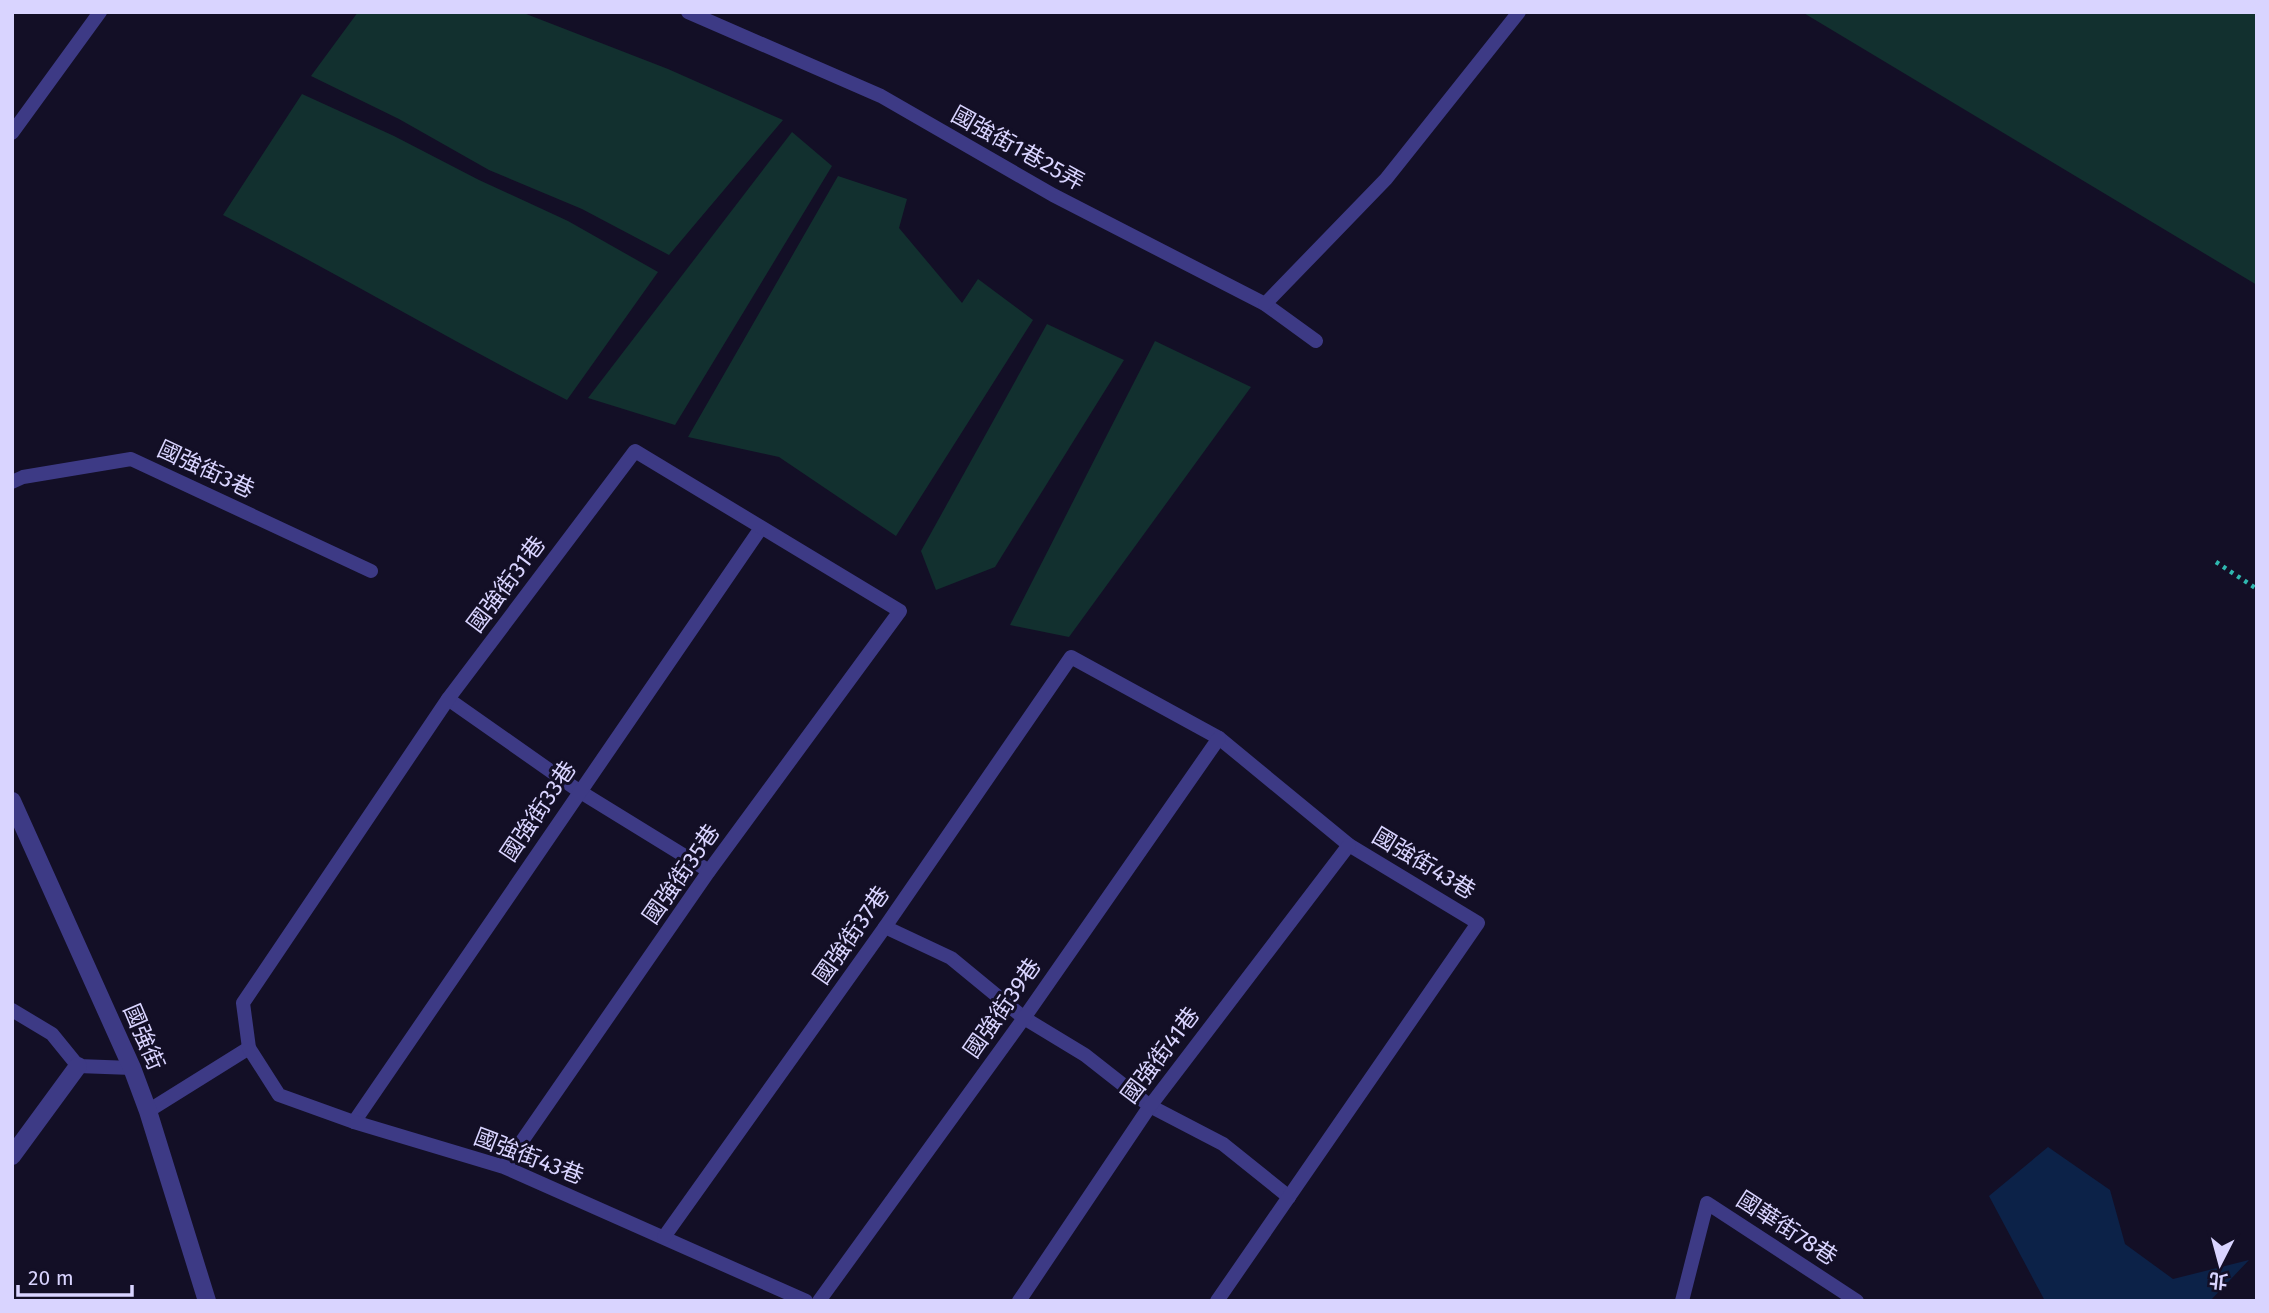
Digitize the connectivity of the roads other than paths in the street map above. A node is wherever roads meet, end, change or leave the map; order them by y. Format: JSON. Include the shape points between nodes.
{"nodes":[{"id":1,"x":100,"y":12,"type":"edge"},
{"id":2,"x":688,"y":12,"type":"edge"},
{"id":3,"x":1518,"y":12,"type":"edge"},
{"id":4,"x":12,"y":133,"type":"edge"},
{"id":5,"x":1265,"y":304,"type":"junction"},
{"id":6,"x":1316,"y":341,"type":"dead end"},
{"id":7,"x":12,"y":482,"type":"edge"},
{"id":8,"x":761,"y":528,"type":"junction"},
{"id":9,"x":371,"y":571,"type":"dead end"},
{"id":10,"x":900,"y":611,"type":"joint"},
{"id":11,"x":1071,"y":657,"type":"joint"},
{"id":12,"x":448,"y":699,"type":"junction"},
{"id":13,"x":1219,"y":738,"type":"junction"},
{"id":14,"x":579,"y":791,"type":"junction"},
{"id":15,"x":12,"y":801,"type":"edge"},
{"id":16,"x":1349,"y":845,"type":"junction"},
{"id":17,"x":709,"y":871,"type":"junction"},
{"id":18,"x":885,"y":927,"type":"junction"},
{"id":19,"x":243,"y":1003,"type":"joint"},
{"id":20,"x":12,"y":1010,"type":"edge"},
{"id":21,"x":1024,"y":1018,"type":"junction"},
{"id":22,"x":249,"y":1048,"type":"junction"},
{"id":23,"x":78,"y":1066,"type":"junction"},
{"id":24,"x":132,"y":1068,"type":"junction"},
{"id":25,"x":1150,"y":1106,"type":"junction"},
{"id":26,"x":148,"y":1111,"type":"junction"},
{"id":27,"x":354,"y":1122,"type":"junction"},
{"id":28,"x":12,"y":1156,"type":"edge"},
{"id":29,"x":504,"y":1167,"type":"junction"},
{"id":30,"x":1289,"y":1198,"type":"junction"},
{"id":31,"x":664,"y":1237,"type":"junction"},
{"id":32,"x":207,"y":1301,"type":"edge"},
{"id":33,"x":806,"y":1301,"type":"edge"},
{"id":34,"x":819,"y":1301,"type":"edge"},
{"id":35,"x":1019,"y":1301,"type":"edge"},
{"id":36,"x":1217,"y":1301,"type":"edge"},
{"id":37,"x":1682,"y":1301,"type":"edge"},
{"id":38,"x":1857,"y":1301,"type":"edge"}],
"edges":[{"from":1,"to":4,"type":"lane"},
{"from":2,"to":5,"type":"lane","name":"國強街1巷25弄","via":[[881,96],[1053,195]]},
{"from":3,"to":5,"type":"lane","via":[[1386,178]]},
{"from":5,"to":6,"type":"lane","name":"國強街1巷25弄"},
{"from":7,"to":9,"type":"lane","name":"國強街3巷","via":[[131,459]]},
{"from":8,"to":10,"type":"lane","name":"國強街31巷"},
{"from":8,"to":12,"type":"lane","name":"國強街31巷","via":[[635,451]]},
{"from":8,"to":14,"type":"lane","name":"國強街33巷"},
{"from":10,"to":17,"type":"lane","name":"國強街35巷"},
{"from":11,"to":13,"type":"lane","name":"國強街43巷"},
{"from":11,"to":18,"type":"lane","name":"國強街37巷"},
{"from":12,"to":14,"type":"lane"},
{"from":12,"to":19,"type":"lane","name":"國強街31巷"},
{"from":13,"to":16,"type":"lane","name":"國強街43巷"},
{"from":13,"to":21,"type":"lane","name":"國強街39巷"},
{"from":14,"to":17,"type":"lane"},
{"from":14,"to":27,"type":"lane","name":"國強街33巷"},
{"from":15,"to":24,"type":"street","name":"國強街"},
{"from":16,"to":25,"type":"lane","name":"國強街41巷"},
{"from":16,"to":30,"type":"lane","name":"國強街43巷","via":[[1478,923]]},
{"from":17,"to":29,"type":"lane","name":"國強街35巷"},
{"from":18,"to":21,"type":"lane","via":[[951,958]]},
{"from":18,"to":31,"type":"lane","name":"國強街37巷"},
{"from":19,"to":22,"type":"lane","name":"國強街43巷"},
{"from":20,"to":23,"type":"lane","via":[[52,1034]]},
{"from":21,"to":25,"type":"lane","via":[[1085,1055]]},
{"from":21,"to":34,"type":"lane","name":"國強街39巷"},
{"from":22,"to":26,"type":"lane"},
{"from":22,"to":27,"type":"lane","name":"國強街43巷","via":[[279,1095]]},
{"from":23,"to":24,"type":"lane"},
{"from":23,"to":28,"type":"street"},
{"from":24,"to":26,"type":"street","name":"國強街"},
{"from":25,"to":30,"type":"lane","via":[[1223,1144]]},
{"from":25,"to":35,"type":"lane","name":"國強街41巷"},
{"from":26,"to":32,"type":"street","name":"國強街"},
{"from":27,"to":29,"type":"lane","name":"國強街43巷"},
{"from":29,"to":31,"type":"lane","name":"國強街43巷"},
{"from":30,"to":36,"type":"lane","name":"國強街43巷"},
{"from":31,"to":33,"type":"lane","name":"國強街43巷"},
{"from":37,"to":38,"type":"lane","name":"國華街78巷","via":[[1707,1203]]}]}
